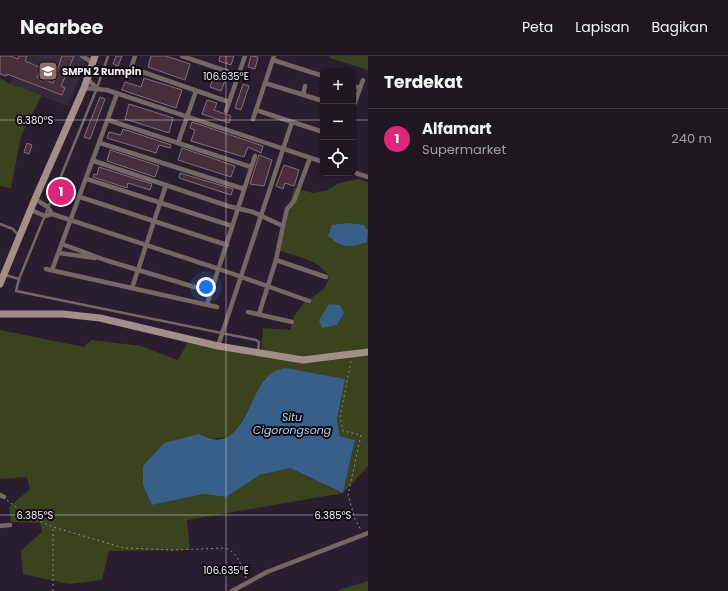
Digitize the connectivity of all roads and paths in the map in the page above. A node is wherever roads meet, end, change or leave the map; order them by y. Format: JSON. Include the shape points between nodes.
{"nodes":[{"id":1,"x":82,"y":56,"type":"edge"},
{"id":2,"x":108,"y":56,"type":"edge"},
{"id":3,"x":135,"y":56,"type":"edge"},
{"id":4,"x":182,"y":56,"type":"edge"},
{"id":5,"x":245,"y":56,"type":"edge"},
{"id":6,"x":273,"y":58,"type":"edge"},
{"id":7,"x":94,"y":59,"type":"edge"},
{"id":8,"x":131,"y":68,"type":"junction"},
{"id":9,"x":238,"y":75,"type":"junction"},
{"id":10,"x":320,"y":75,"type":"edge"},
{"id":11,"x":128,"y":77,"type":"dead end"},
{"id":12,"x":87,"y":79,"type":"junction"},
{"id":13,"x":363,"y":80,"type":"dead end"},
{"id":14,"x":265,"y":83,"type":"junction"},
{"id":15,"x":306,"y":86,"type":"dead end"},
{"id":16,"x":356,"y":87,"type":"edge"},
{"id":17,"x":84,"y":88,"type":"junction"},
{"id":18,"x":97,"y":88,"type":"junction"},
{"id":19,"x":360,"y":88,"type":"junction"},
{"id":20,"x":196,"y":91,"type":"junction"},
{"id":21,"x":117,"y":94,"type":"junction"},
{"id":22,"x":303,"y":94,"type":"junction"},
{"id":23,"x":320,"y":100,"type":"edge"},
{"id":24,"x":229,"y":102,"type":"junction"},
{"id":25,"x":354,"y":104,"type":"edge"},
{"id":26,"x":256,"y":110,"type":"junction"},
{"id":27,"x":226,"y":111,"type":"dead end"},
{"id":28,"x":187,"y":118,"type":"junction"},
{"id":29,"x":253,"y":119,"type":"dead end"},
{"id":30,"x":108,"y":120,"type":"junction"},
{"id":31,"x":292,"y":122,"type":"junction"},
{"id":32,"x":320,"y":131,"type":"edge"},
{"id":33,"x":100,"y":143,"type":"junction"},
{"id":34,"x":178,"y":143,"type":"junction"},
{"id":35,"x":283,"y":149,"type":"junction"},
{"id":36,"x":255,"y":156,"type":"dead end"},
{"id":37,"x":310,"y":158,"type":"junction"},
{"id":38,"x":94,"y":161,"type":"junction"},
{"id":39,"x":320,"y":161,"type":"edge"},
{"id":40,"x":251,"y":167,"type":"junction"},
{"id":41,"x":356,"y":173,"type":"edge"},
{"id":42,"x":368,"y":177,"type":"edge"},
{"id":43,"x":87,"y":179,"type":"junction"},
{"id":44,"x":166,"y":185,"type":"junction"},
{"id":45,"x":244,"y":189,"type":"junction"},
{"id":46,"x":80,"y":197,"type":"junction"},
{"id":47,"x":35,"y":199,"type":"junction"},
{"id":48,"x":160,"y":203,"type":"junction"},
{"id":49,"x":48,"y":207,"type":"junction"},
{"id":50,"x":238,"y":208,"type":"junction"},
{"id":51,"x":30,"y":210,"type":"junction"},
{"id":52,"x":52,"y":214,"type":"junction"},
{"id":53,"x":45,"y":216,"type":"junction"},
{"id":54,"x":263,"y":216,"type":"junction"},
{"id":55,"x":71,"y":220,"type":"junction"},
{"id":56,"x":154,"y":221,"type":"junction"},
{"id":57,"x":0,"y":224,"type":"edge"},
{"id":58,"x":232,"y":226,"type":"junction"},
{"id":59,"x":283,"y":226,"type":"junction"},
{"id":60,"x":19,"y":236,"type":"junction"},
{"id":61,"x":62,"y":244,"type":"junction"},
{"id":62,"x":147,"y":245,"type":"junction"},
{"id":63,"x":227,"y":245,"type":"junction"},
{"id":64,"x":59,"y":253,"type":"junction"},
{"id":65,"x":105,"y":260,"type":"junction"},
{"id":66,"x":276,"y":260,"type":"junction"},
{"id":67,"x":46,"y":269,"type":"dead end"},
{"id":68,"x":138,"y":269,"type":"junction"},
{"id":69,"x":219,"y":269,"type":"junction"},
{"id":70,"x":52,"y":270,"type":"junction"},
{"id":71,"x":5,"y":274,"type":"junction"},
{"id":72,"x":242,"y":277,"type":"junction"},
{"id":73,"x":326,"y":277,"type":"dead end"},
{"id":74,"x":18,"y":279,"type":"junction"},
{"id":75,"x":0,"y":284,"type":"edge"},
{"id":76,"x":268,"y":286,"type":"junction"},
{"id":77,"x":132,"y":288,"type":"junction"},
{"id":78,"x":211,"y":292,"type":"junction"},
{"id":79,"x":309,"y":301,"type":"dead end"},
{"id":80,"x":207,"y":304,"type":"junction"},
{"id":81,"x":217,"y":307,"type":"dead end"},
{"id":82,"x":248,"y":312,"type":"dead end"},
{"id":83,"x":0,"y":314,"type":"edge"},
{"id":84,"x":259,"y":314,"type":"junction"},
{"id":85,"x":292,"y":322,"type":"dead end"},
{"id":86,"x":222,"y":333,"type":"junction"},
{"id":87,"x":218,"y":346,"type":"junction"},
{"id":88,"x":368,"y":352,"type":"edge"},
{"id":89,"x":258,"y":353,"type":"junction"},
{"id":90,"x":352,"y":354,"type":"junction"},
{"id":91,"x":2,"y":496,"type":"edge"},
{"id":92,"x":10,"y":525,"type":"dead end"},
{"id":93,"x":0,"y":526,"type":"edge"},
{"id":94,"x":53,"y":527,"type":"junction"},
{"id":95,"x":366,"y":534,"type":"edge"},
{"id":96,"x":247,"y":581,"type":"junction"},
{"id":97,"x":53,"y":591,"type":"edge"},
{"id":98,"x":232,"y":591,"type":"edge"}],
"edges":[{"from":1,"to":7,"type":"street"},
{"from":2,"to":18,"type":"lane"},
{"from":3,"to":8,"type":"street"},
{"from":4,"to":9,"type":"street"},
{"from":5,"to":9,"type":"street"},
{"from":6,"to":10,"type":"street"},
{"from":6,"to":14,"type":"street"},
{"from":7,"to":12,"type":"main road"},
{"from":8,"to":11,"type":"street"},
{"from":8,"to":20,"type":"street"},
{"from":9,"to":24,"type":"street"},
{"from":12,"to":17,"type":"main road"},
{"from":12,"to":18,"type":"street"},
{"from":13,"to":19,"type":"street"},
{"from":14,"to":22,"type":"street"},
{"from":14,"to":26,"type":"street"},
{"from":15,"to":22,"type":"street"},
{"from":16,"to":19,"type":"street"},
{"from":17,"to":18,"type":"street"},
{"from":17,"to":47,"type":"main road"},
{"from":18,"to":21,"type":"street"},
{"from":18,"to":49,"type":"lane"},
{"from":19,"to":25,"type":"street"},
{"from":20,"to":24,"type":"street"},
{"from":20,"to":28,"type":"street"},
{"from":21,"to":28,"type":"street"},
{"from":21,"to":30,"type":"street"},
{"from":22,"to":23,"type":"street"},
{"from":24,"to":27,"type":"street"},
{"from":26,"to":29,"type":"street"},
{"from":26,"to":31,"type":"street"},
{"from":28,"to":34,"type":"street"},
{"from":28,"to":35,"type":"street"},
{"from":30,"to":33,"type":"street"},
{"from":30,"to":34,"type":"street"},
{"from":31,"to":32,"type":"street"},
{"from":31,"to":35,"type":"street"},
{"from":33,"to":38,"type":"street"},
{"from":33,"to":45,"type":"street"},
{"from":34,"to":40,"type":"street"},
{"from":35,"to":37,"type":"street"},
{"from":35,"to":54,"type":"street"},
{"from":36,"to":40,"type":"street"},
{"from":37,"to":39,"type":"street"},
{"from":37,"to":59,"type":"street","via":[[294,201],[287,209]]},
{"from":38,"to":43,"type":"street"},
{"from":38,"to":44,"type":"street"},
{"from":40,"to":45,"type":"street"},
{"from":41,"to":42,"type":"street"},
{"from":43,"to":46,"type":"street"},
{"from":43,"to":48,"type":"street"},
{"from":44,"to":48,"type":"street"},
{"from":44,"to":50,"type":"street"},
{"from":45,"to":50,"type":"street"},
{"from":46,"to":55,"type":"street"},
{"from":46,"to":56,"type":"street"},
{"from":47,"to":49,"type":"street"},
{"from":47,"to":51,"type":"main road"},
{"from":48,"to":56,"type":"street"},
{"from":48,"to":58,"type":"street"},
{"from":49,"to":52,"type":"street"},
{"from":49,"to":53,"type":"lane"},
{"from":50,"to":54,"type":"street"},
{"from":50,"to":58,"type":"street"},
{"from":51,"to":53,"type":"street"},
{"from":51,"to":60,"type":"main road"},
{"from":52,"to":53,"type":"street"},
{"from":52,"to":55,"type":"street"},
{"from":53,"to":74,"type":"lane"},
{"from":54,"to":59,"type":"street"},
{"from":54,"to":72,"type":"street"},
{"from":55,"to":61,"type":"street"},
{"from":55,"to":62,"type":"street"},
{"from":56,"to":62,"type":"street"},
{"from":56,"to":63,"type":"street"},
{"from":57,"to":60,"type":"lane","via":[[13,229]]},
{"from":58,"to":63,"type":"street"},
{"from":59,"to":66,"type":"street"},
{"from":60,"to":71,"type":"main road"},
{"from":61,"to":64,"type":"street"},
{"from":61,"to":65,"type":"street"},
{"from":62,"to":68,"type":"street"},
{"from":62,"to":69,"type":"street"},
{"from":63,"to":69,"type":"street"},
{"from":64,"to":65,"type":"street"},
{"from":64,"to":70,"type":"street"},
{"from":65,"to":68,"type":"street"},
{"from":66,"to":73,"type":"street"},
{"from":66,"to":76,"type":"street"},
{"from":67,"to":70,"type":"street"},
{"from":68,"to":77,"type":"street"},
{"from":68,"to":78,"type":"street"},
{"from":69,"to":72,"type":"street"},
{"from":69,"to":78,"type":"street"},
{"from":70,"to":77,"type":"street"},
{"from":71,"to":74,"type":"lane"},
{"from":71,"to":75,"type":"main road"},
{"from":72,"to":76,"type":"street"},
{"from":72,"to":86,"type":"street"},
{"from":74,"to":86,"type":"lane","via":[[18,292],[84,303]]},
{"from":76,"to":79,"type":"street"},
{"from":76,"to":84,"type":"street"},
{"from":77,"to":80,"type":"street"},
{"from":78,"to":80,"type":"street"},
{"from":80,"to":81,"type":"street"},
{"from":82,"to":84,"type":"street"},
{"from":83,"to":87,"type":"main road","via":[[63,314],[100,318]]},
{"from":84,"to":85,"type":"street"},
{"from":86,"to":87,"type":"street"},
{"from":86,"to":89,"type":"lane","via":[[256,340],[259,342]]},
{"from":87,"to":89,"type":"main road"},
{"from":88,"to":90,"type":"main road"},
{"from":89,"to":90,"type":"main road","via":[[303,360]]},
{"from":90,"to":95,"type":"path","via":[[340,417],[343,431],[361,435],[348,495],[355,519]]},
{"from":91,"to":94,"type":"path","via":[[26,515]]},
{"from":92,"to":93,"type":"street"},
{"from":94,"to":96,"type":"path","via":[[124,548],[225,548],[236,554]]},
{"from":94,"to":97,"type":"path"},
{"from":95,"to":96,"type":"street"},
{"from":96,"to":98,"type":"street"}]}
